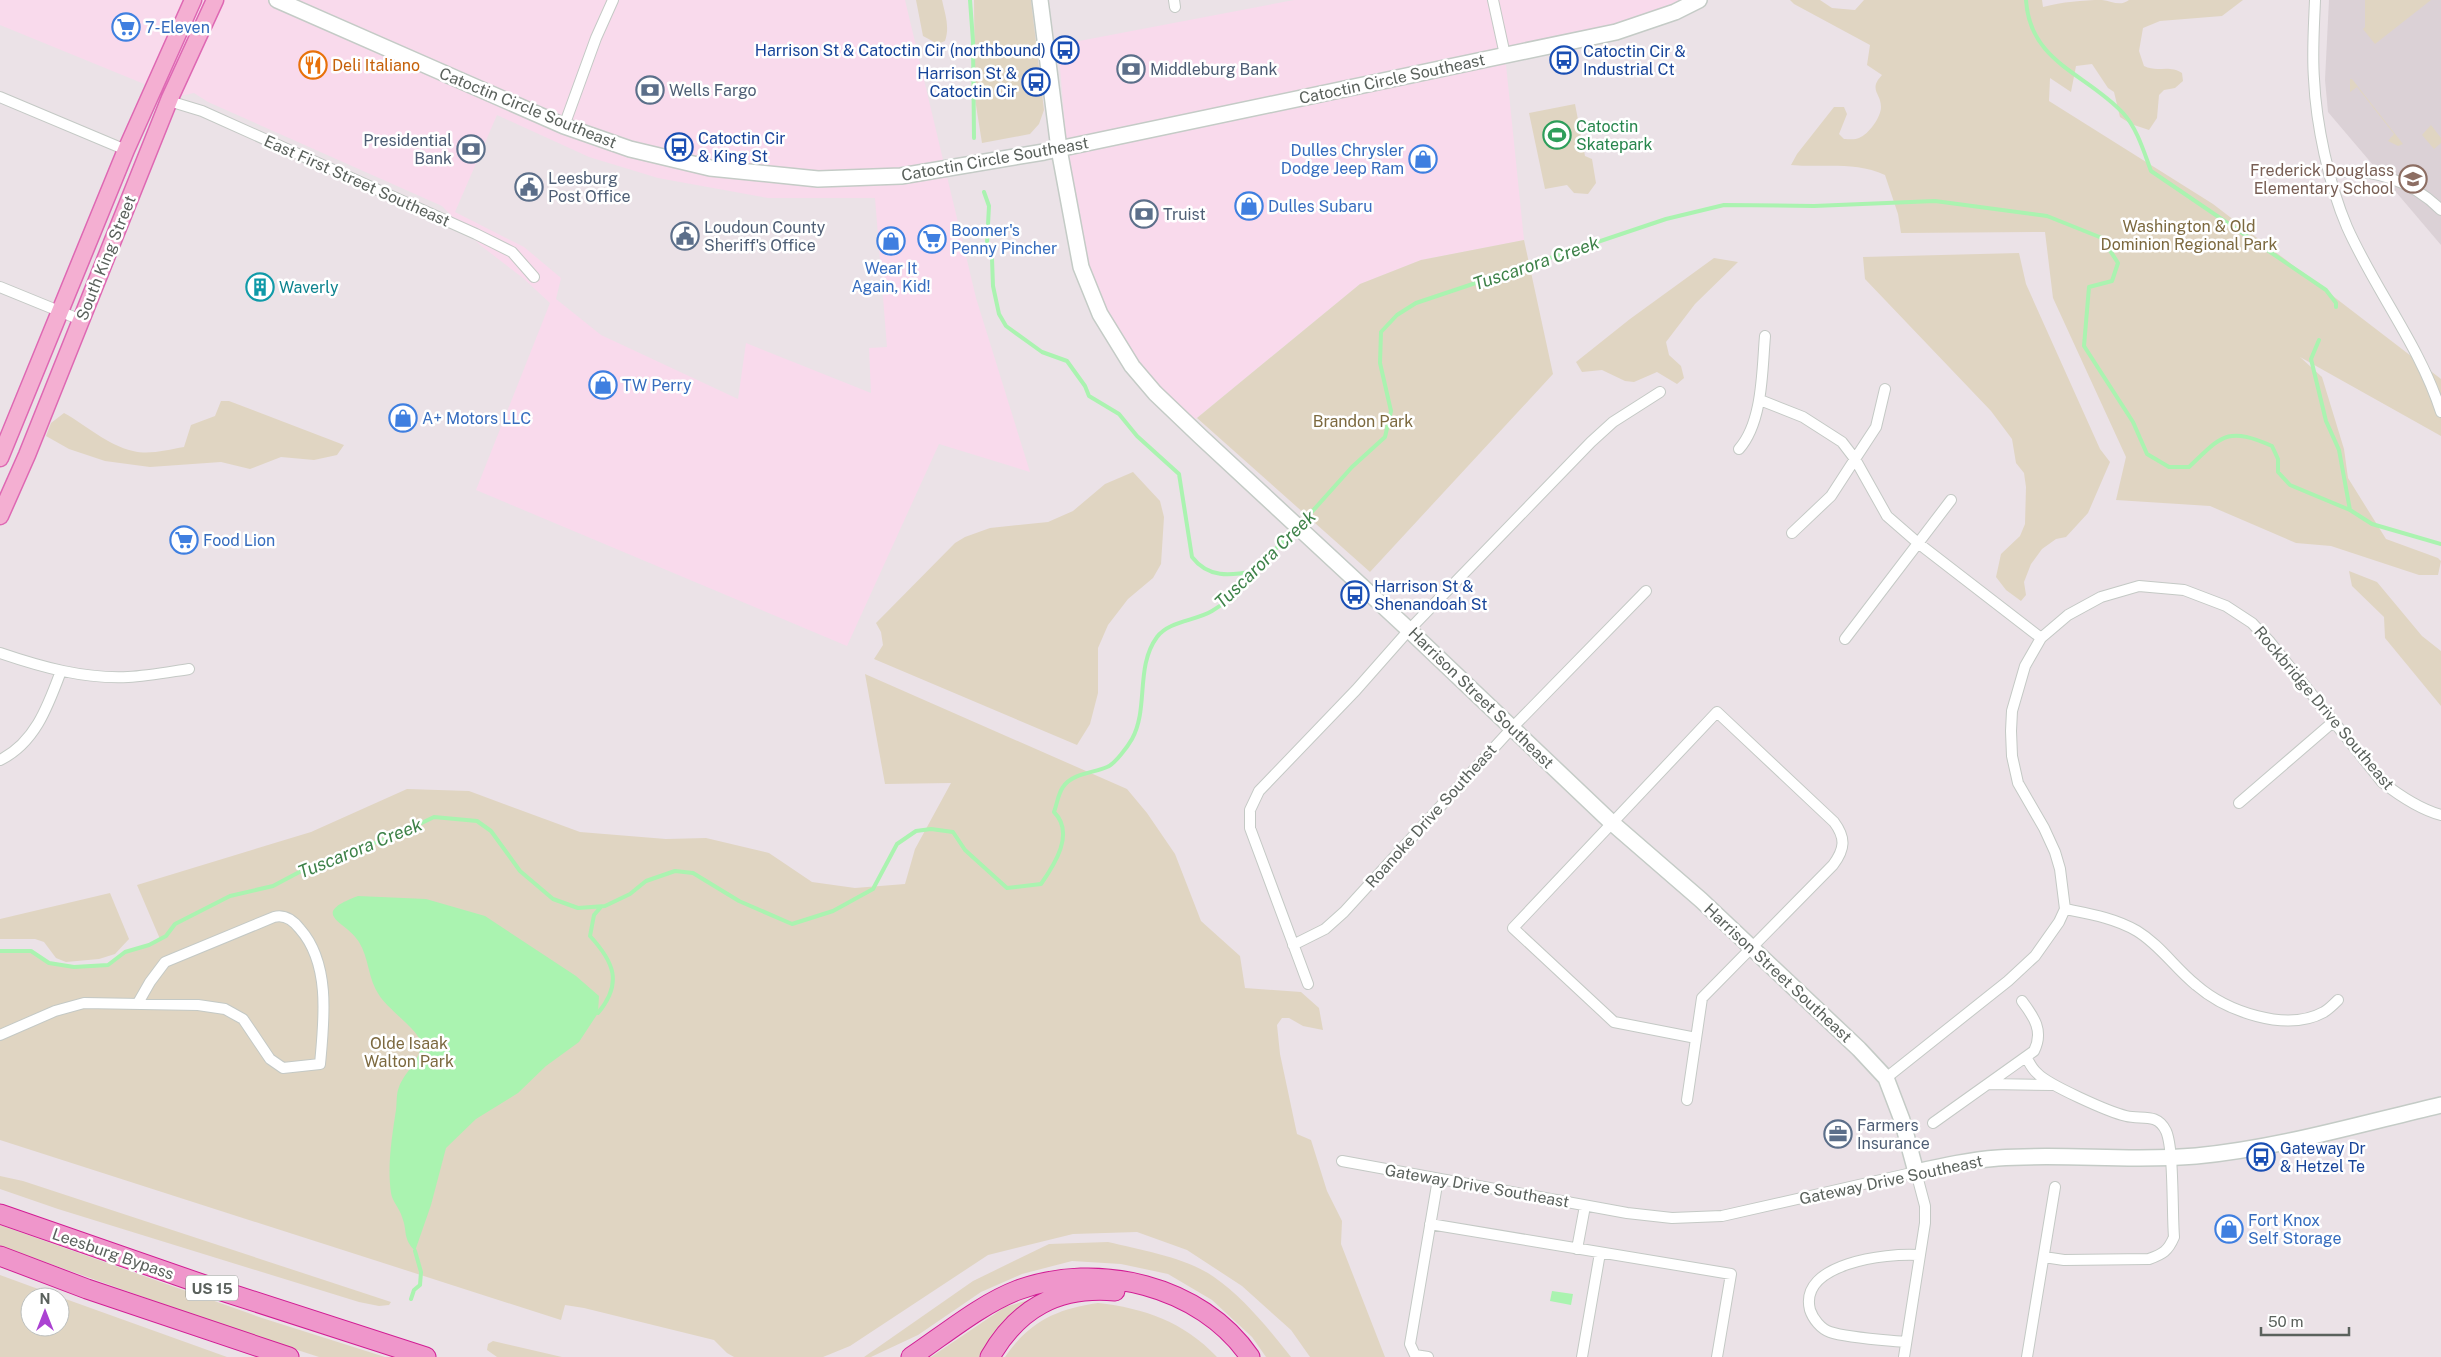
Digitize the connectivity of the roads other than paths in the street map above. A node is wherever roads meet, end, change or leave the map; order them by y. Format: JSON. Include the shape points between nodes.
{"nodes":[{"id":1,"x":193,"y":0,"type":"edge"},
{"id":2,"x":215,"y":0,"type":"edge"},
{"id":3,"x":276,"y":0,"type":"edge"},
{"id":4,"x":613,"y":0,"type":"edge"},
{"id":5,"x":1040,"y":0,"type":"edge"},
{"id":6,"x":1493,"y":0,"type":"edge"},
{"id":7,"x":1699,"y":0,"type":"edge"},
{"id":8,"x":2315,"y":0,"type":"edge"},
{"id":9,"x":1504,"y":55,"type":"junction"},
{"id":10,"x":0,"y":97,"type":"edge"},
{"id":11,"x":169,"y":101,"type":"junction"},
{"id":12,"x":564,"y":126,"type":"junction"},
{"id":13,"x":1059,"y":149,"type":"junction"},
{"id":14,"x":126,"y":150,"type":"junction"},
{"id":15,"x":2331,"y":173,"type":"junction"},
{"id":16,"x":2441,"y":210,"type":"edge"},
{"id":17,"x":534,"y":277,"type":"dead end"},
{"id":18,"x":0,"y":287,"type":"edge"},
{"id":19,"x":60,"y":312,"type":"junction"},
{"id":20,"x":81,"y":320,"type":"junction"},
{"id":21,"x":1765,"y":336,"type":"dead end"},
{"id":22,"x":1885,"y":389,"type":"dead end"},
{"id":23,"x":1660,"y":392,"type":"dead end"},
{"id":24,"x":1760,"y":400,"type":"junction"},
{"id":25,"x":2441,"y":412,"type":"edge"},
{"id":26,"x":1739,"y":448,"type":"dead end"},
{"id":27,"x":0,"y":458,"type":"edge"},
{"id":28,"x":1855,"y":459,"type":"junction"},
{"id":29,"x":1951,"y":500,"type":"dead end"},
{"id":30,"x":0,"y":516,"type":"edge"},
{"id":31,"x":1792,"y":533,"type":"dead end"},
{"id":32,"x":1918,"y":543,"type":"junction"},
{"id":33,"x":1646,"y":591,"type":"dead end"},
{"id":34,"x":1409,"y":630,"type":"junction"},
{"id":35,"x":2041,"y":638,"type":"junction"},
{"id":36,"x":1845,"y":639,"type":"dead end"},
{"id":37,"x":0,"y":653,"type":"edge"},
{"id":38,"x":189,"y":669,"type":"dead end"},
{"id":39,"x":61,"y":672,"type":"junction"},
{"id":40,"x":2333,"y":722,"type":"junction"},
{"id":41,"x":1512,"y":728,"type":"junction"},
{"id":42,"x":0,"y":760,"type":"edge"},
{"id":43,"x":2239,"y":803,"type":"dead end"},
{"id":44,"x":2441,"y":815,"type":"edge"},
{"id":45,"x":1611,"y":822,"type":"junction"},
{"id":46,"x":2065,"y":909,"type":"junction"},
{"id":47,"x":1293,"y":945,"type":"junction"},
{"id":48,"x":1752,"y":949,"type":"junction"},
{"id":49,"x":1308,"y":984,"type":"dead end"},
{"id":50,"x":2338,"y":1000,"type":"dead end"},
{"id":51,"x":2022,"y":1001,"type":"dead end"},
{"id":52,"x":138,"y":1002,"type":"junction"},
{"id":53,"x":0,"y":1035,"type":"edge"},
{"id":54,"x":1696,"y":1038,"type":"junction"},
{"id":55,"x":2026,"y":1057,"type":"junction"},
{"id":56,"x":1886,"y":1078,"type":"junction"},
{"id":57,"x":1989,"y":1084,"type":"junction"},
{"id":58,"x":2053,"y":1085,"type":"junction"},
{"id":59,"x":1687,"y":1100,"type":"dead end"},
{"id":60,"x":2441,"y":1105,"type":"edge"},
{"id":61,"x":1933,"y":1123,"type":"dead end"},
{"id":62,"x":2170,"y":1158,"type":"junction"},
{"id":63,"x":1342,"y":1161,"type":"dead end"},
{"id":64,"x":1916,"y":1172,"type":"junction"},
{"id":65,"x":1438,"y":1178,"type":"junction"},
{"id":66,"x":2054,"y":1187,"type":"dead end"},
{"id":67,"x":1585,"y":1206,"type":"junction"},
{"id":68,"x":0,"y":1214,"type":"edge"},
{"id":69,"x":1430,"y":1224,"type":"junction"},
{"id":70,"x":1577,"y":1249,"type":"junction"},
{"id":71,"x":1600,"y":1253,"type":"junction"},
{"id":72,"x":1918,"y":1255,"type":"junction"},
{"id":73,"x":0,"y":1256,"type":"edge"},
{"id":74,"x":2044,"y":1257,"type":"junction"},
{"id":75,"x":1906,"y":1342,"type":"junction"},
{"id":76,"x":1415,"y":1356,"type":"edge"},
{"id":77,"x":289,"y":1357,"type":"edge"},
{"id":78,"x":426,"y":1357,"type":"edge"},
{"id":79,"x":911,"y":1357,"type":"edge"},
{"id":80,"x":990,"y":1357,"type":"edge"},
{"id":81,"x":1235,"y":1357,"type":"edge"},
{"id":82,"x":1250,"y":1357,"type":"edge"},
{"id":83,"x":1428,"y":1357,"type":"edge"},
{"id":84,"x":1582,"y":1357,"type":"edge"},
{"id":85,"x":1717,"y":1357,"type":"edge"},
{"id":86,"x":1904,"y":1357,"type":"edge"},
{"id":87,"x":2027,"y":1357,"type":"edge"}],
"edges":[{"from":1,"to":14,"type":"main road","name":"South King Street"},
{"from":2,"to":11,"type":"main road","name":"South King Street"},
{"from":3,"to":12,"type":"street","name":"Catoctin Circle Southeast"},
{"from":4,"to":12,"type":"street"},
{"from":5,"to":13,"type":"street","name":"Harrison Street Southeast"},
{"from":6,"to":9,"type":"street"},
{"from":7,"to":9,"type":"street","name":"Catoctin Circle Southeast","via":[[1675,12],[1616,32]]},
{"from":8,"to":15,"type":"street","via":[[2314,82],[2318,118]]},
{"from":9,"to":13,"type":"street","name":"Catoctin Circle Southeast"},
{"from":10,"to":14,"type":"street"},
{"from":11,"to":17,"type":"street","name":"East First Street Southeast","via":[[202,111],[476,234],[512,252]]},
{"from":11,"to":20,"type":"main road","name":"South King Street"},
{"from":12,"to":13,"type":"street","name":"Catoctin Circle Southeast","via":[[670,160],[790,178],[901,176]]},
{"from":13,"to":34,"type":"street","name":"Harrison Street Southeast","via":[[1081,268],[1100,314],[1120,348],[1155,393]]},
{"from":14,"to":19,"type":"main road","name":"South King Street"},
{"from":15,"to":16,"type":"street","via":[[2348,170],[2386,176],[2430,199]]},
{"from":15,"to":25,"type":"street","via":[[2347,226],[2429,377]]},
{"from":18,"to":19,"type":"street"},
{"from":19,"to":20,"type":"street"},
{"from":19,"to":27,"type":"main road","name":"South King Street"},
{"from":20,"to":30,"type":"main road","name":"South King Street"},
{"from":21,"to":24,"type":"street"},
{"from":22,"to":28,"type":"street","via":[[1876,427]]},
{"from":23,"to":34,"type":"street","via":[[1613,422],[1591,442]]},
{"from":24,"to":26,"type":"street","via":[[1745,441]]},
{"from":24,"to":28,"type":"street","via":[[1818,425],[1842,442]]},
{"from":28,"to":31,"type":"street","via":[[1831,496]]},
{"from":28,"to":32,"type":"street","via":[[1887,516]]},
{"from":29,"to":32,"type":"street"},
{"from":32,"to":35,"type":"street"},
{"from":32,"to":36,"type":"street"},
{"from":33,"to":41,"type":"street","name":"Roanoke Drive Southeast"},
{"from":34,"to":41,"type":"street","name":"Harrison Street Southeast"},
{"from":34,"to":47,"type":"street","via":[[1259,791],[1252,803],[1249,820],[1252,837]]},
{"from":35,"to":40,"type":"street","name":"Rockbridge Drive Southeast","via":[[2068,615],[2120,590],[2153,586],[2197,594],[2226,606],[2252,623]]},
{"from":35,"to":46,"type":"street","name":"Rockbridge Drive Southeast","via":[[2025,666],[2014,704],[2012,756],[2018,784],[2056,852]]},
{"from":37,"to":39,"type":"street"},
{"from":38,"to":39,"type":"street","via":[[129,677]]},
{"from":39,"to":42,"type":"street","via":[[48,707],[32,733],[19,748]]},
{"from":40,"to":43,"type":"street"},
{"from":40,"to":44,"type":"street","name":"Rockbridge Drive Southeast","via":[[2382,782],[2405,799]]},
{"from":41,"to":45,"type":"street","name":"Harrison Street Southeast"},
{"from":41,"to":47,"type":"street","name":"Roanoke Drive Southeast","via":[[1344,912],[1320,932]]},
{"from":45,"to":48,"type":"street","name":"Harrison Street Southeast"},
{"from":45,"to":48,"type":"street","via":[[1717,712],[1834,822],[1844,840],[1841,854],[1833,865]]},
{"from":45,"to":54,"type":"street","via":[[1513,928],[1614,1022]]},
{"from":46,"to":50,"type":"street","via":[[2117,921],[2138,932],[2196,986],[2244,1013],[2300,1020],[2324,1012]]},
{"from":46,"to":56,"type":"street","via":[[2035,956]]},
{"from":47,"to":49,"type":"street"},
{"from":48,"to":54,"type":"street","via":[[1702,998]]},
{"from":48,"to":56,"type":"street","name":"Harrison Street Southeast"},
{"from":51,"to":55,"type":"street","via":[[2038,1027],[2035,1048]]},
{"from":52,"to":52,"type":"street","via":[[225,1009],[243,1019],[270,1059],[283,1068],[320,1064],[324,1007],[319,972],[306,935],[286,917],[274,917],[165,962]]},
{"from":52,"to":53,"type":"street","via":[[84,1003],[55,1011]]},
{"from":54,"to":59,"type":"street"},
{"from":55,"to":57,"type":"street"},
{"from":55,"to":58,"type":"street","via":[[2036,1073]]},
{"from":56,"to":64,"type":"street","name":"Harrison Street Southeast"},
{"from":57,"to":58,"type":"street"},
{"from":57,"to":61,"type":"street"},
{"from":58,"to":62,"type":"street","via":[[2126,1116],[2145,1116],[2160,1122],[2168,1136]]},
{"from":60,"to":62,"type":"street","name":"Gateway Drive Southeast","via":[[2261,1147]]},
{"from":62,"to":64,"type":"street","name":"Gateway Drive Southeast","via":[[1999,1158]]},
{"from":62,"to":74,"type":"street","via":[[2174,1237],[2162,1255],[2150,1259],[2064,1260]]},
{"from":63,"to":65,"type":"street","name":"Gateway Drive Southeast"},
{"from":64,"to":67,"type":"street","name":"Gateway Drive Southeast","via":[[1722,1216],[1649,1217]]},
{"from":64,"to":72,"type":"street","via":[[1925,1206]]},
{"from":65,"to":67,"type":"street","name":"Gateway Drive Southeast"},
{"from":65,"to":69,"type":"street"},
{"from":66,"to":74,"type":"street"},
{"from":67,"to":70,"type":"street"},
{"from":68,"to":78,"type":"highway","name":"Leesburg Bypass","number":"US 15","via":[[222,1292]]},
{"from":69,"to":70,"type":"street"},
{"from":69,"to":76,"type":"street","via":[[1410,1344]]},
{"from":70,"to":71,"type":"street"},
{"from":71,"to":84,"type":"street"},
{"from":71,"to":85,"type":"street","via":[[1731,1274]]},
{"from":72,"to":75,"type":"street"},
{"from":72,"to":75,"type":"street","via":[[1899,1254],[1836,1268],[1821,1276],[1810,1293],[1815,1320],[1830,1332]]},
{"from":73,"to":77,"type":"highway","number":"US 15"},
{"from":74,"to":87,"type":"street"},
{"from":75,"to":86,"type":"street"},
{"from":76,"to":83,"type":"street"},
{"from":79,"to":82,"type":"highway","via":[[993,1302],[1016,1291],[1041,1283],[1095,1278],[1147,1285],[1197,1308],[1234,1336]]},
{"from":80,"to":81,"type":"highway","via":[[1016,1322],[1036,1306],[1063,1295],[1101,1290],[1161,1300],[1215,1335]]}]}
